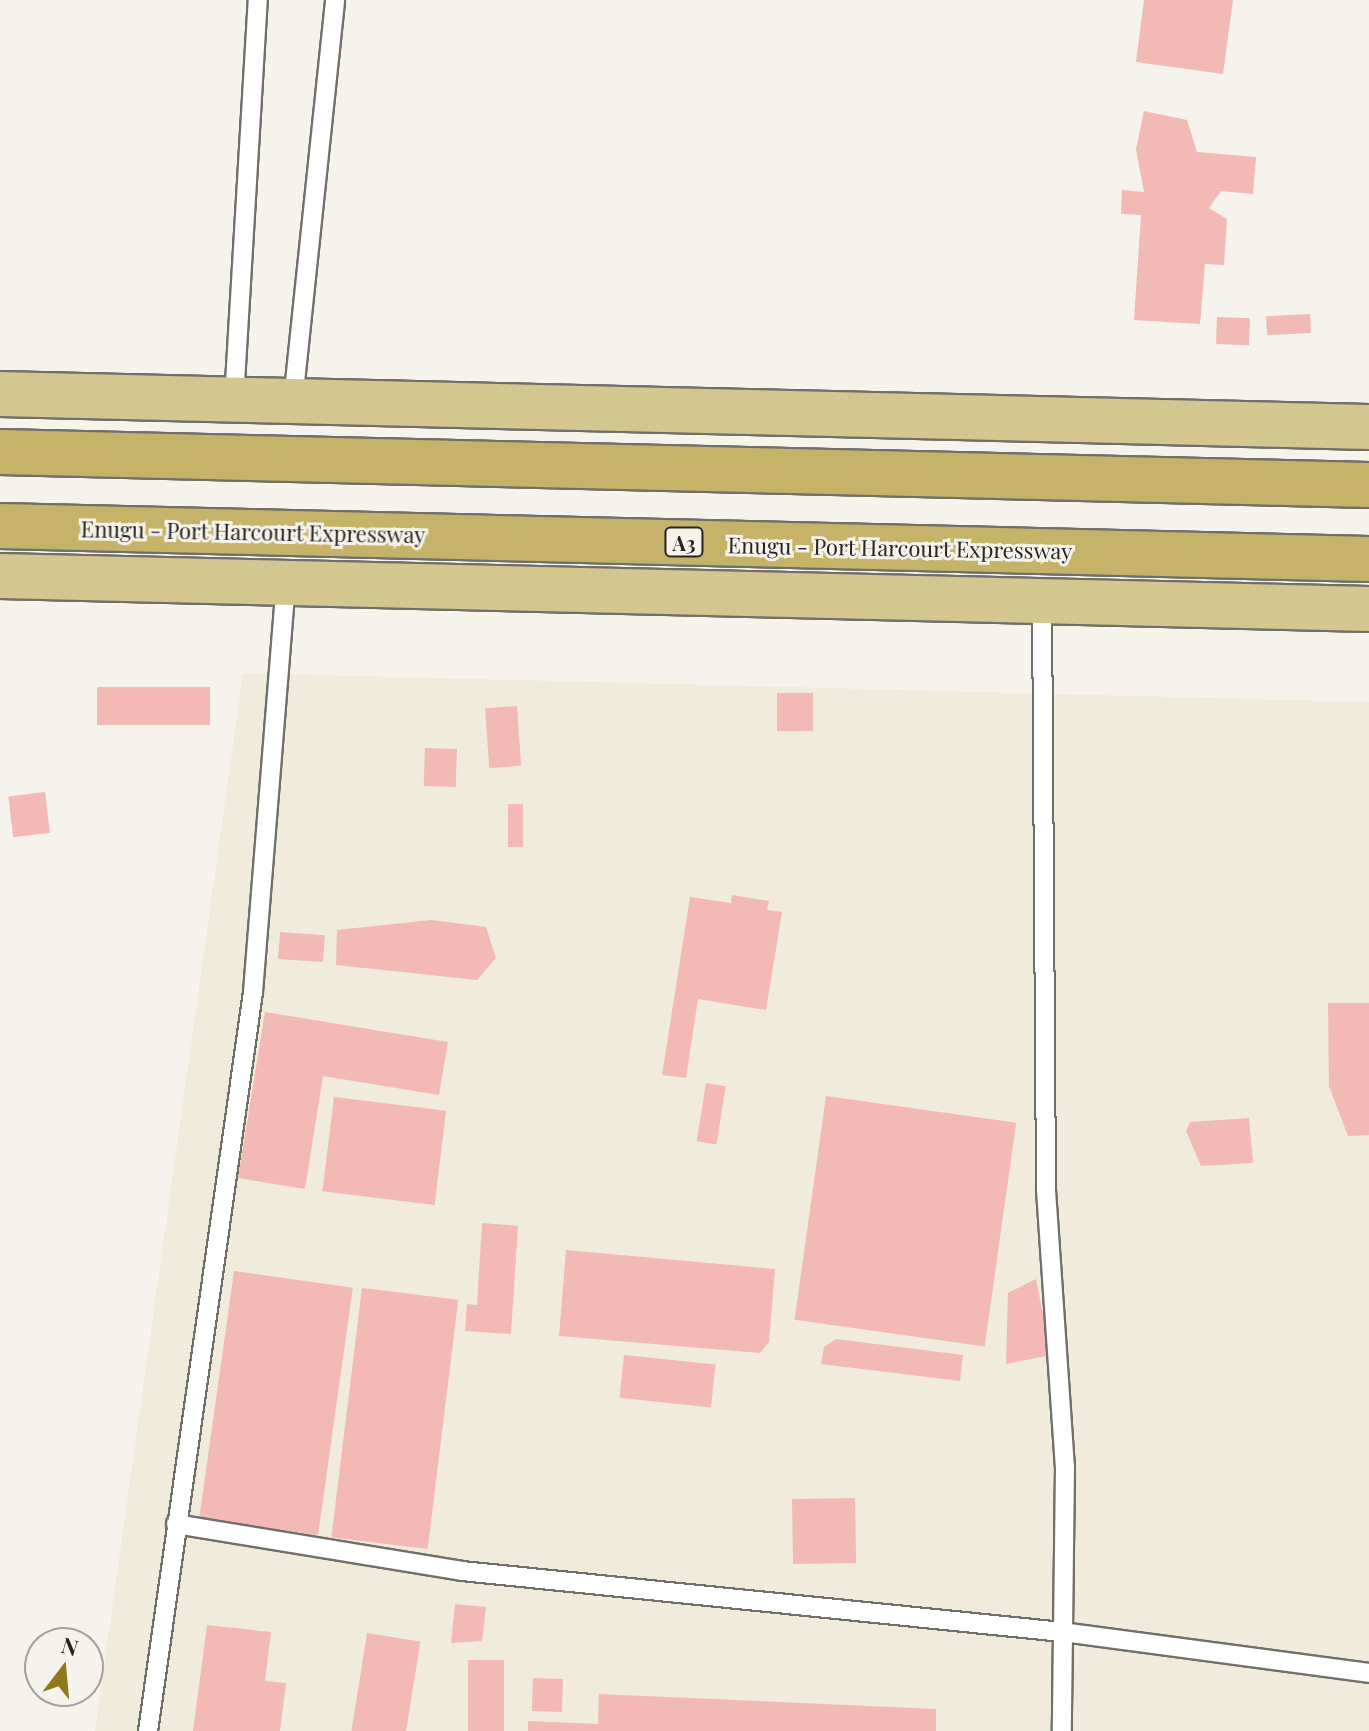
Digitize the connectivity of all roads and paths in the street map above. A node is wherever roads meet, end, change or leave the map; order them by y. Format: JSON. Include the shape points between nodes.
{"nodes":[{"id":1,"x":258,"y":0,"type":"edge"},
{"id":2,"x":335,"y":0,"type":"edge"},
{"id":3,"x":0,"y":394,"type":"edge"},
{"id":4,"x":234,"y":400,"type":"junction"},
{"id":5,"x":293,"y":401,"type":"junction"},
{"id":6,"x":1369,"y":427,"type":"edge"},
{"id":7,"x":0,"y":452,"type":"edge"},
{"id":8,"x":1369,"y":485,"type":"edge"},
{"id":9,"x":0,"y":526,"type":"edge"},
{"id":10,"x":1369,"y":559,"type":"edge"},
{"id":11,"x":0,"y":576,"type":"edge"},
{"id":12,"x":286,"y":583,"type":"junction"},
{"id":13,"x":1042,"y":602,"type":"junction"},
{"id":14,"x":1369,"y":609,"type":"edge"},
{"id":15,"x":176,"y":1524,"type":"junction"},
{"id":16,"x":1063,"y":1632,"type":"junction"},
{"id":17,"x":1369,"y":1673,"type":"edge"},
{"id":18,"x":148,"y":1731,"type":"edge"},
{"id":19,"x":1062,"y":1731,"type":"edge"}],
"edges":[{"from":1,"to":4,"type":"lane"},
{"from":2,"to":5,"type":"lane"},
{"from":3,"to":4,"type":"main road"},
{"from":4,"to":5,"type":"main road"},
{"from":5,"to":6,"type":"main road"},
{"from":7,"to":8,"type":"highway"},
{"from":9,"to":10,"type":"highway","name":"Enugu - Port Harcourt Expressway","number":"A3"},
{"from":11,"to":12,"type":"main road"},
{"from":12,"to":13,"type":"main road"},
{"from":12,"to":15,"type":"lane","via":[[253,992]]},
{"from":13,"to":14,"type":"main road"},
{"from":13,"to":16,"type":"lane","via":[[1046,1190],[1065,1467]]},
{"from":15,"to":16,"type":"lane","via":[[462,1571]]},
{"from":15,"to":18,"type":"lane"},
{"from":16,"to":17,"type":"lane"},
{"from":16,"to":19,"type":"lane"}]}
